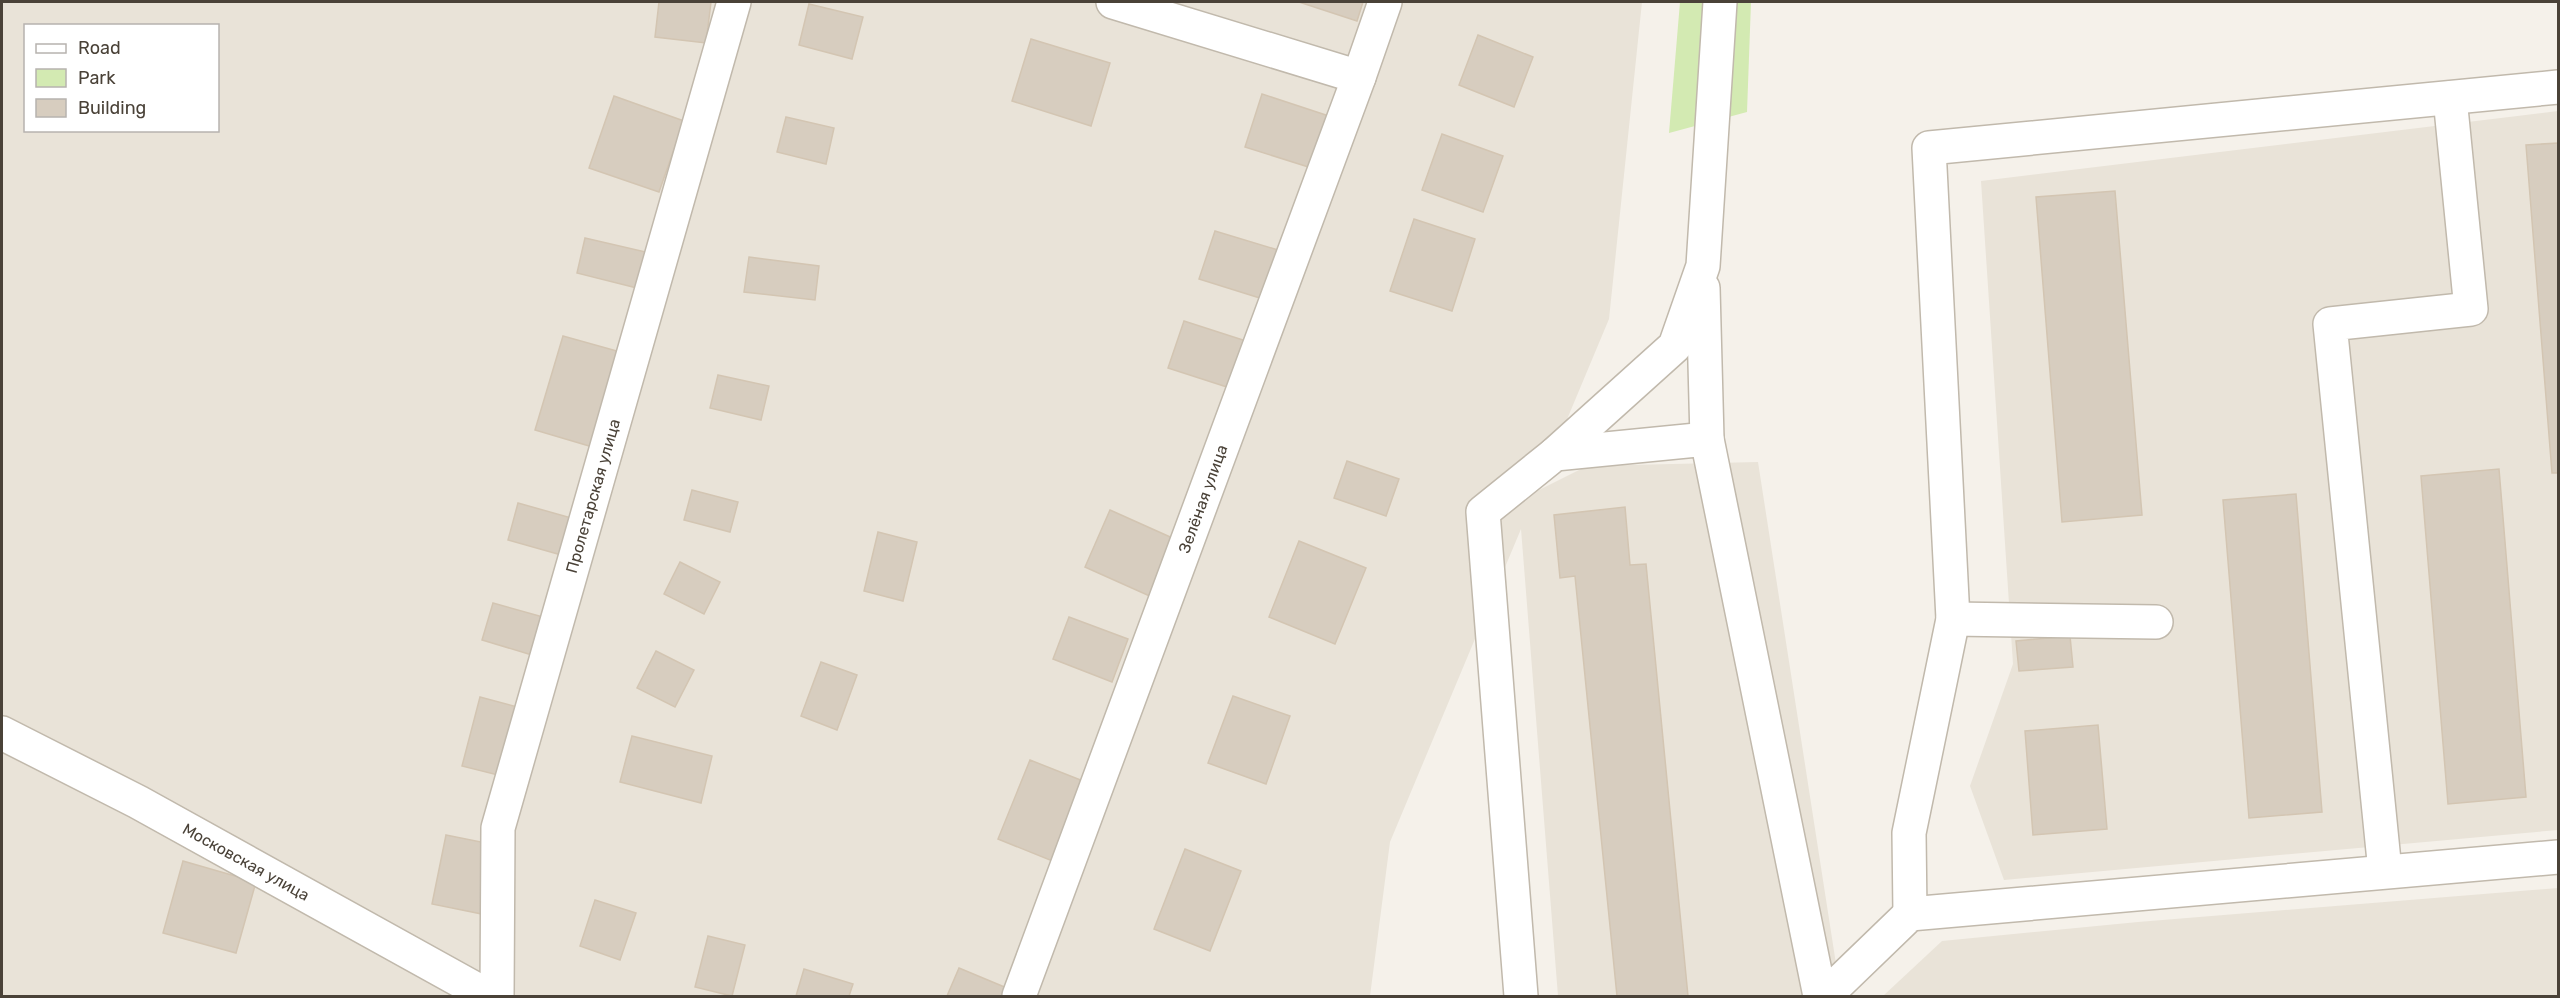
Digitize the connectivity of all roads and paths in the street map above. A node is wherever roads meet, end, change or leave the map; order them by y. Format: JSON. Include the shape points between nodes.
{"nodes":[{"id":1,"x":734,"y":2,"type":"edge"},
{"id":2,"x":1113,"y":2,"type":"edge"},
{"id":3,"x":1385,"y":2,"type":"edge"},
{"id":4,"x":1720,"y":2,"type":"edge"},
{"id":5,"x":1359,"y":77,"type":"junction"},
{"id":6,"x":2559,"y":87,"type":"edge"},
{"id":7,"x":2450,"y":98,"type":"junction"},
{"id":8,"x":1702,"y":266,"type":"junction"},
{"id":9,"x":1707,"y":439,"type":"junction"},
{"id":10,"x":1555,"y":454,"type":"junction"},
{"id":11,"x":1953,"y":619,"type":"junction"},
{"id":12,"x":2156,"y":622,"type":"dead end"},
{"id":13,"x":2,"y":733,"type":"edge"},
{"id":14,"x":2559,"y":857,"type":"edge"},
{"id":15,"x":2385,"y":871,"type":"junction"},
{"id":16,"x":1910,"y":914,"type":"junction"},
{"id":17,"x":489,"y":996,"type":"edge"},
{"id":18,"x":497,"y":996,"type":"edge"},
{"id":19,"x":1019,"y":996,"type":"edge"},
{"id":20,"x":1521,"y":996,"type":"edge"},
{"id":21,"x":1820,"y":996,"type":"edge"},
{"id":22,"x":1825,"y":996,"type":"edge"}],
"edges":[{"from":1,"to":18,"type":"street","name":"Пролетарская улица","via":[[498,828]]},
{"from":2,"to":5,"type":"street"},
{"from":3,"to":5,"type":"street","name":"Зелёная улица"},
{"from":4,"to":8,"type":"street"},
{"from":5,"to":19,"type":"street","name":"Зелёная улица"},
{"from":6,"to":7,"type":"street"},
{"from":7,"to":11,"type":"street","via":[[1929,148]]},
{"from":7,"to":15,"type":"street","via":[[2471,309],[2330,324]]},
{"from":8,"to":9,"type":"street"},
{"from":8,"to":10,"type":"street","via":[[1675,346]]},
{"from":9,"to":10,"type":"street"},
{"from":9,"to":21,"type":"street"},
{"from":10,"to":20,"type":"street","via":[[1483,512]]},
{"from":11,"to":12,"type":"street"},
{"from":11,"to":16,"type":"street","via":[[1909,833]]},
{"from":13,"to":17,"type":"street","name":"Московская улица","via":[[138,802]]},
{"from":14,"to":15,"type":"street"},
{"from":15,"to":16,"type":"street"},
{"from":16,"to":22,"type":"street"}]}
